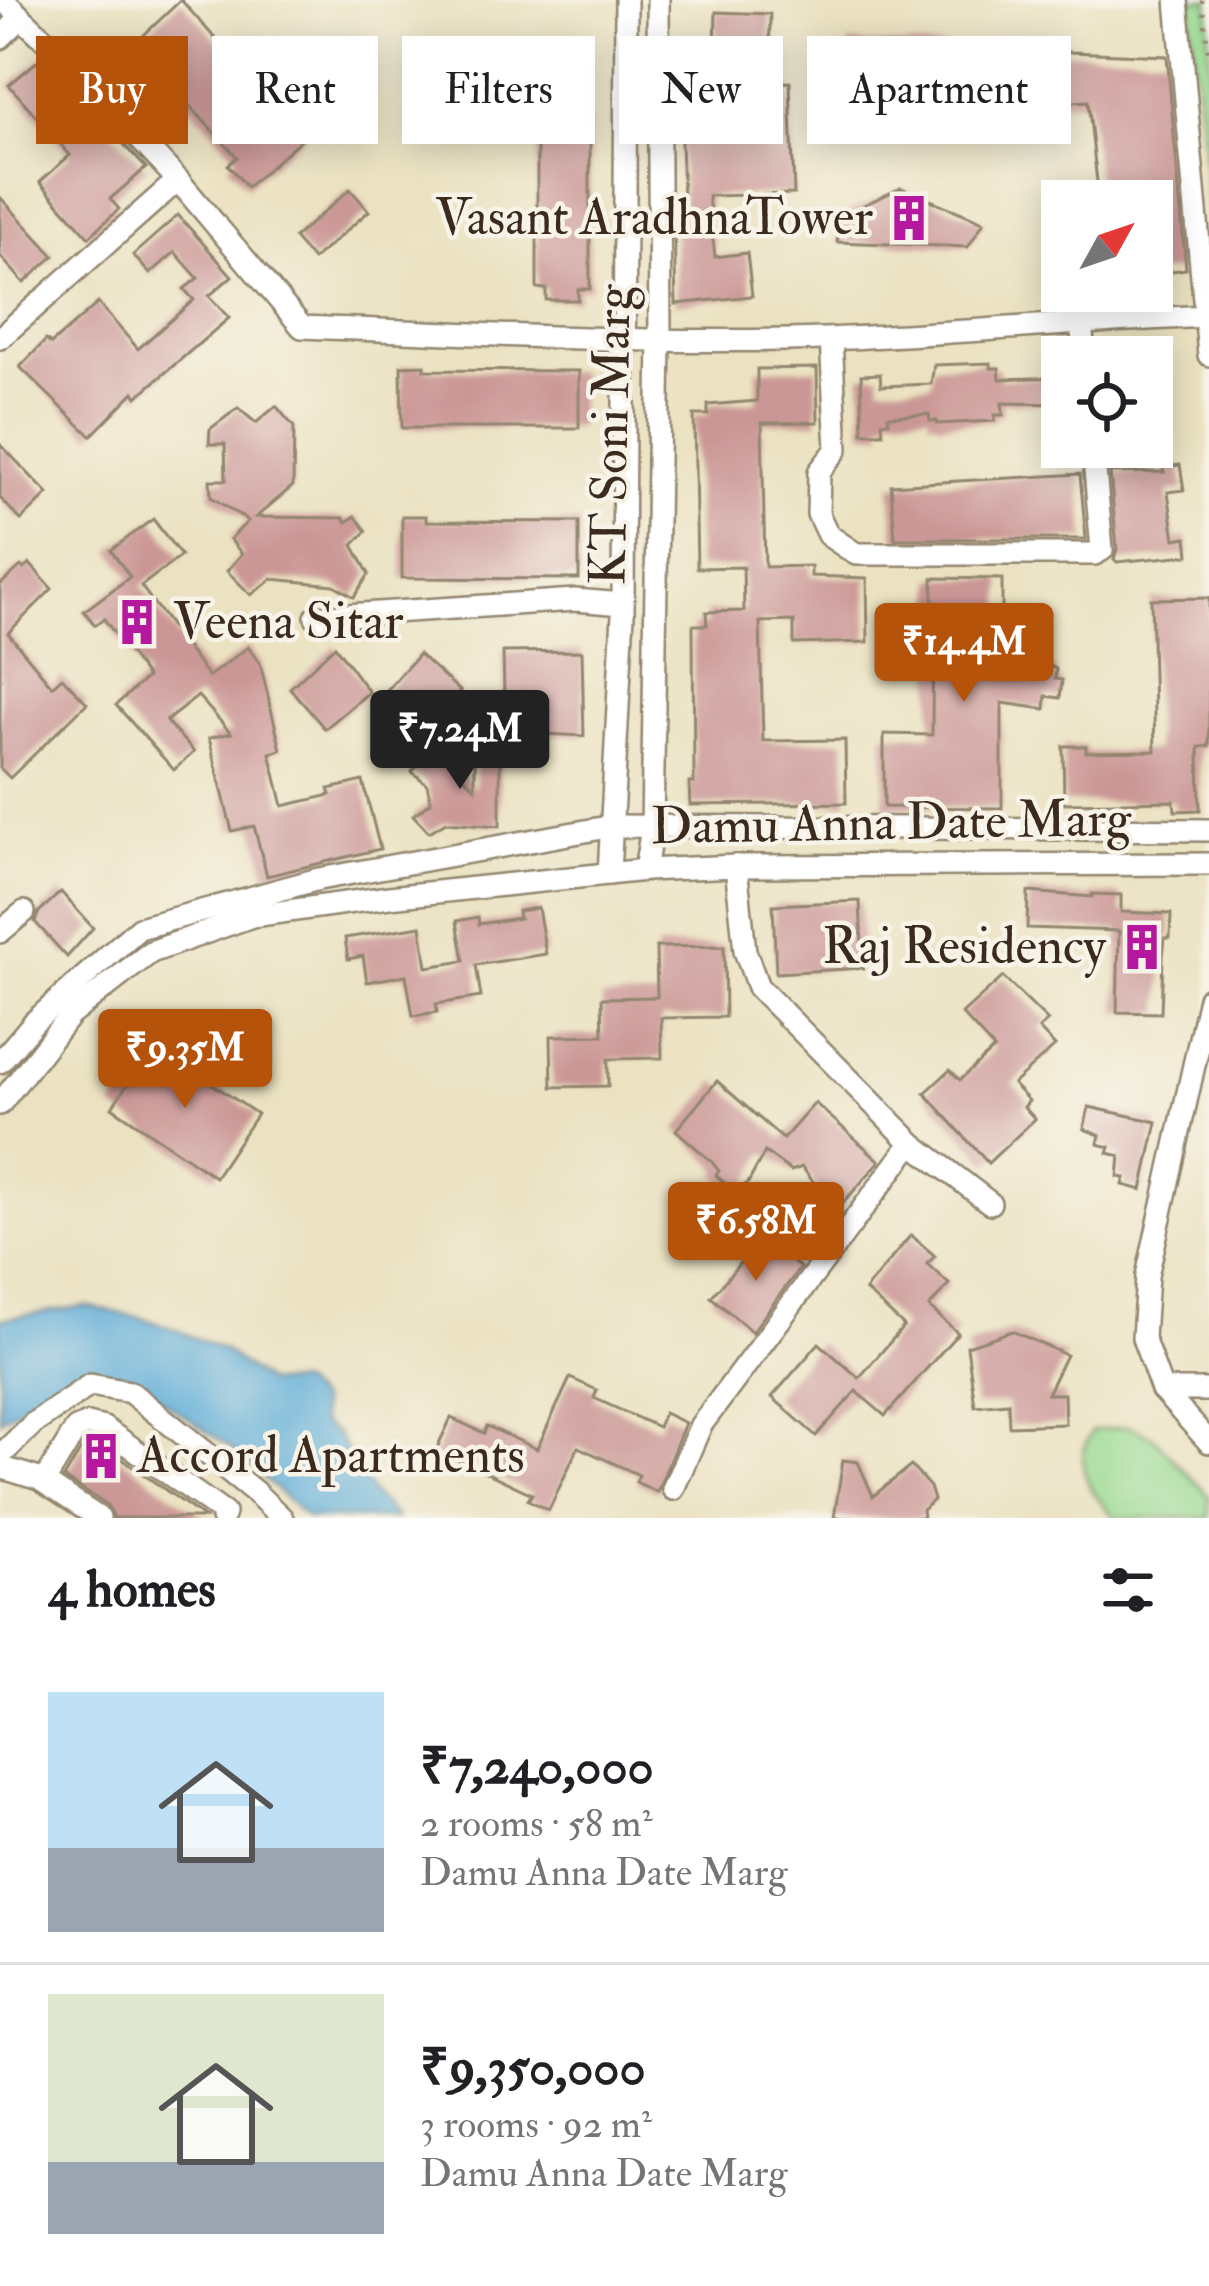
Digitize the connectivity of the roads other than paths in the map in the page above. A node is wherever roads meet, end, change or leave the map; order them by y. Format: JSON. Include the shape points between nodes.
{"nodes":[{"id":1,"x":3,"y":0,"type":"edge"},
{"id":2,"x":626,"y":0,"type":"edge"},
{"id":3,"x":658,"y":0,"type":"edge"},
{"id":4,"x":1177,"y":0,"type":"edge"},
{"id":5,"x":20,"y":19,"type":"junction"},
{"id":6,"x":0,"y":38,"type":"edge"},
{"id":7,"x":178,"y":180,"type":"junction"},
{"id":8,"x":1208,"y":316,"type":"edge"},
{"id":9,"x":1081,"y":320,"type":"junction"},
{"id":10,"x":1082,"y":336,"type":"edge"},
{"id":11,"x":0,"y":338,"type":"edge"},
{"id":12,"x":624,"y":339,"type":"junction"},
{"id":13,"x":831,"y":339,"type":"junction"},
{"id":14,"x":660,"y":340,"type":"junction"},
{"id":15,"x":1209,"y":356,"type":"edge"},
{"id":16,"x":1095,"y":468,"type":"edge"},
{"id":17,"x":623,"y":604,"type":"junction"},
{"id":18,"x":316,"y":616,"type":"dead end"},
{"id":19,"x":613,"y":826,"type":"junction"},
{"id":20,"x":652,"y":828,"type":"junction"},
{"id":21,"x":1209,"y":830,"type":"edge"},
{"id":22,"x":1209,"y":864,"type":"edge"},
{"id":23,"x":736,"y":866,"type":"junction"},
{"id":24,"x":645,"y":870,"type":"junction"},
{"id":25,"x":609,"y":874,"type":"junction"},
{"id":26,"x":24,"y":912,"type":"dead end"},
{"id":27,"x":0,"y":932,"type":"edge"},
{"id":28,"x":1209,"y":998,"type":"edge"},
{"id":29,"x":0,"y":1062,"type":"edge"},
{"id":30,"x":0,"y":1104,"type":"edge"},
{"id":31,"x":911,"y":1143,"type":"junction"},
{"id":32,"x":991,"y":1203,"type":"dead end"},
{"id":33,"x":1162,"y":1390,"type":"junction"},
{"id":34,"x":1209,"y":1390,"type":"edge"},
{"id":35,"x":1209,"y":1442,"type":"edge"},
{"id":36,"x":0,"y":1456,"type":"edge"},
{"id":37,"x":0,"y":1467,"type":"edge"},
{"id":38,"x":44,"y":1482,"type":"junction"},
{"id":39,"x":674,"y":1489,"type":"dead end"},
{"id":40,"x":99,"y":1518,"type":"edge"},
{"id":41,"x":223,"y":1518,"type":"edge"},
{"id":42,"x":282,"y":1518,"type":"edge"}],
"edges":[{"from":1,"to":5,"type":"street"},
{"from":2,"to":12,"type":"street","name":"KT Soni Marg"},
{"from":3,"to":14,"type":"street","name":"KT Soni Marg"},
{"from":4,"to":8,"type":"street"},
{"from":5,"to":6,"type":"street"},
{"from":5,"to":7,"type":"street"},
{"from":7,"to":11,"type":"street"},
{"from":7,"to":12,"type":"street","via":[[302,327]]},
{"from":8,"to":9,"type":"street"},
{"from":8,"to":15,"type":"street"},
{"from":9,"to":10,"type":"street"},
{"from":9,"to":13,"type":"street"},
{"from":12,"to":14,"type":"street"},
{"from":12,"to":17,"type":"street","name":"KT Soni Marg"},
{"from":13,"to":14,"type":"street"},
{"from":13,"to":16,"type":"street","via":[[836,449],[820,472],[818,514],[828,535],[856,554],[1095,554],[1102,550]]},
{"from":14,"to":20,"type":"street","name":"KT Soni Marg"},
{"from":17,"to":18,"type":"street"},
{"from":17,"to":19,"type":"street","name":"KT Soni Marg"},
{"from":19,"to":20,"type":"street","name":"Damu Anna Date Marg"},
{"from":19,"to":25,"type":"street","name":"KT Soni Marg"},
{"from":19,"to":29,"type":"street","name":"Damu Anna Date Marg","via":[[319,879],[139,928]]},
{"from":20,"to":21,"type":"street","name":"Damu Anna Date Marg"},
{"from":20,"to":24,"type":"street","name":"KT Soni Marg"},
{"from":22,"to":23,"type":"street","name":"Damu Anna Date Marg"},
{"from":23,"to":24,"type":"street","name":"Damu Anna Date Marg"},
{"from":23,"to":31,"type":"street","via":[[745,951],[758,987]]},
{"from":24,"to":25,"type":"street","name":"Damu Anna Date Marg"},
{"from":25,"to":30,"type":"street","name":"Damu Anna Date Marg","via":[[252,916],[151,952],[70,1016]]},
{"from":26,"to":27,"type":"street"},
{"from":28,"to":33,"type":"street","via":[[1147,1276],[1143,1338]]},
{"from":31,"to":32,"type":"street"},
{"from":31,"to":39,"type":"street","via":[[700,1425]]},
{"from":33,"to":34,"type":"street"},
{"from":33,"to":35,"type":"street"},
{"from":36,"to":42,"type":"street","via":[[90,1385],[130,1392]]},
{"from":37,"to":38,"type":"street"},
{"from":38,"to":40,"type":"street"},
{"from":38,"to":41,"type":"street","via":[[87,1424],[104,1428]]}]}
